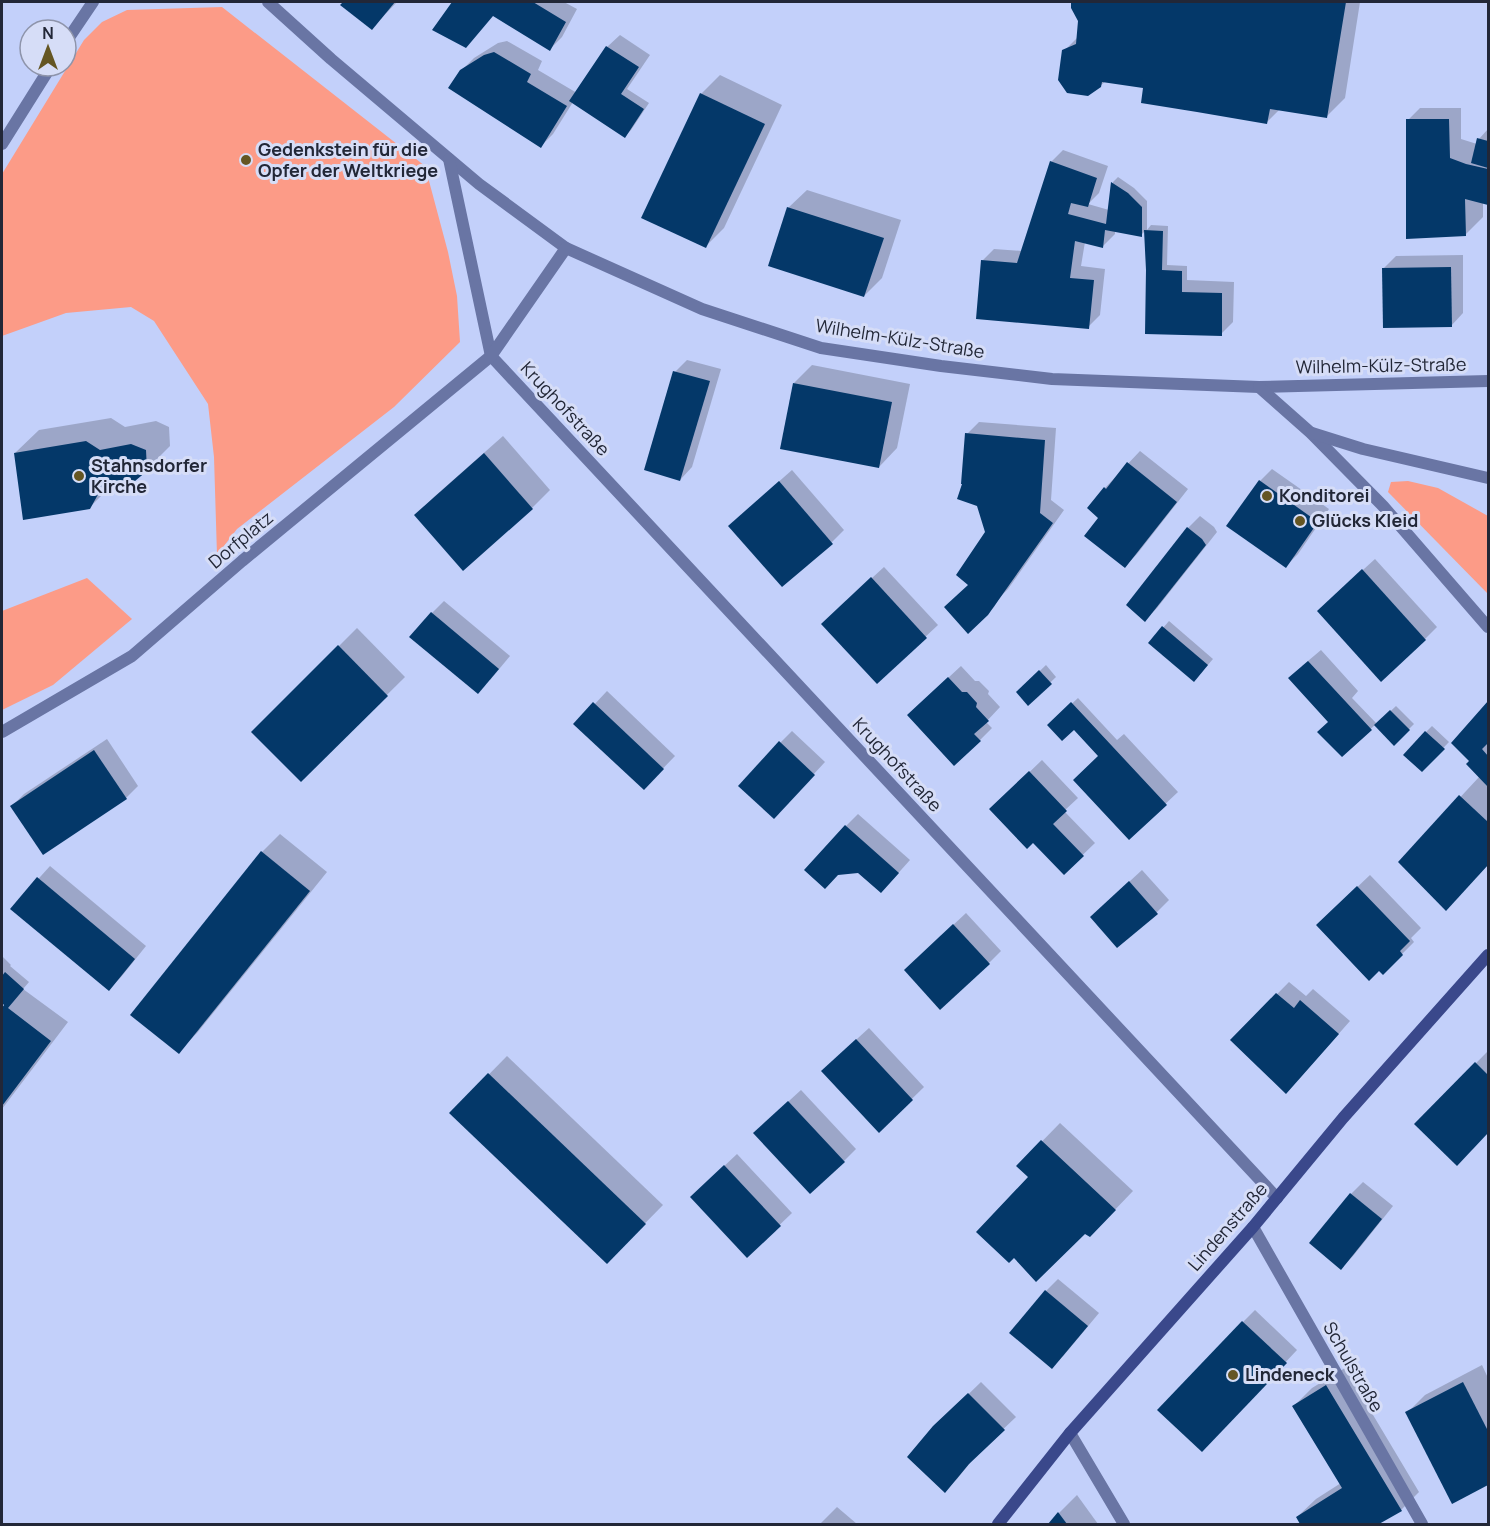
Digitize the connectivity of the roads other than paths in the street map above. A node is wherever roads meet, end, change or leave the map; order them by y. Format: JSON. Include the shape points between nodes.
{"nodes":[{"id":1,"x":93,"y":2,"type":"edge"},
{"id":2,"x":268,"y":2,"type":"edge"},
{"id":3,"x":78,"y":24,"type":"edge"},
{"id":4,"x":43,"y":78,"type":"edge"},
{"id":5,"x":2,"y":144,"type":"edge"},
{"id":6,"x":449,"y":159,"type":"junction"},
{"id":7,"x":566,"y":248,"type":"junction"},
{"id":8,"x":491,"y":356,"type":"junction"},
{"id":9,"x":1488,"y":381,"type":"edge"},
{"id":10,"x":1259,"y":387,"type":"junction"},
{"id":11,"x":1311,"y":433,"type":"junction"},
{"id":12,"x":1488,"y":478,"type":"edge"},
{"id":13,"x":1488,"y":627,"type":"edge"},
{"id":14,"x":2,"y":732,"type":"edge"},
{"id":15,"x":1488,"y":956,"type":"edge"},
{"id":16,"x":1277,"y":1198,"type":"junction"},
{"id":17,"x":1253,"y":1227,"type":"junction"},
{"id":18,"x":1070,"y":1433,"type":"junction"},
{"id":19,"x":998,"y":1524,"type":"edge"},
{"id":20,"x":1124,"y":1524,"type":"edge"},
{"id":21,"x":1422,"y":1524,"type":"edge"}],
"edges":[{"from":1,"to":3,"type":"street"},
{"from":2,"to":6,"type":"street","name":"Wilhelm-Külz-Straße"},
{"from":4,"to":5,"type":"street"},
{"from":6,"to":7,"type":"street","name":"Wilhelm-Külz-Straße"},
{"from":6,"to":8,"type":"street"},
{"from":7,"to":8,"type":"street","name":"Dorfplatz"},
{"from":7,"to":10,"type":"street","name":"Wilhelm-Külz-Straße","via":[[702,309],[821,348],[1052,379]]},
{"from":8,"to":14,"type":"street","name":"Dorfplatz","via":[[132,656]]},
{"from":8,"to":16,"type":"street","name":"Krughofstraße"},
{"from":9,"to":10,"type":"street","name":"Wilhelm-Külz-Straße"},
{"from":10,"to":11,"type":"street"},
{"from":11,"to":12,"type":"street"},
{"from":11,"to":13,"type":"street","via":[[1383,506]]},
{"from":15,"to":16,"type":"street","name":"Lindenstraße"},
{"from":16,"to":17,"type":"street","name":"Lindenstraße"},
{"from":17,"to":18,"type":"street","name":"Lindenstraße"},
{"from":17,"to":21,"type":"street","name":"Schulstraße"},
{"from":18,"to":19,"type":"street","name":"Lindenstraße"},
{"from":18,"to":20,"type":"street"}]}
